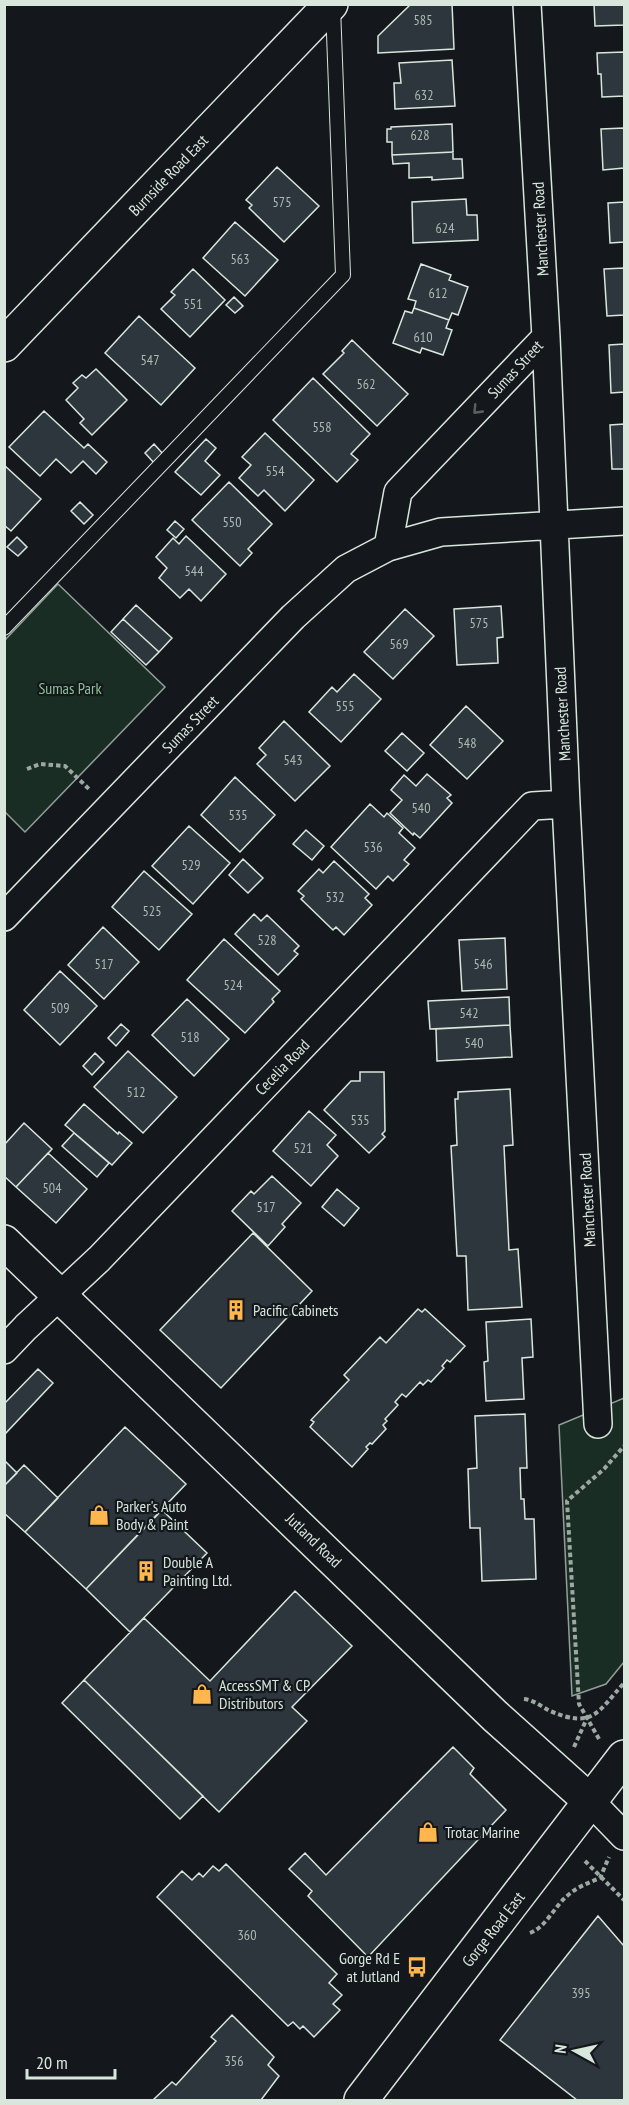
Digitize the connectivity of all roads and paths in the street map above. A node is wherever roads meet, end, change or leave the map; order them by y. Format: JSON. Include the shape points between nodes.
{"nodes":[{"id":1,"x":332,"y":4,"type":"edge"},
{"id":2,"x":527,"y":4,"type":"edge"},
{"id":3,"x":546,"y":337,"type":"junction"},
{"id":4,"x":4,"y":345,"type":"edge"},
{"id":5,"x":624,"y":521,"type":"edge"},
{"id":6,"x":553,"y":525,"type":"junction"},
{"id":7,"x":388,"y":547,"type":"junction"},
{"id":8,"x":4,"y":628,"type":"edge"},
{"id":9,"x":27,"y":769,"type":"dead end"},
{"id":10,"x":91,"y":790,"type":"dead end"},
{"id":11,"x":566,"y":804,"type":"junction"},
{"id":12,"x":4,"y":917,"type":"edge"},
{"id":13,"x":4,"y":1242,"type":"edge"},
{"id":14,"x":61,"y":1295,"type":"junction"},
{"id":15,"x":4,"y":1350,"type":"edge"},
{"id":16,"x":598,"y":1424,"type":"dead end"},
{"id":17,"x":624,"y":1446,"type":"edge"},
{"id":18,"x":624,"y":1683,"type":"edge"},
{"id":19,"x":587,"y":1718,"type":"junction"},
{"id":20,"x":595,"y":1731,"type":"dead end"},
{"id":21,"x":579,"y":1735,"type":"dead end"},
{"id":22,"x":624,"y":1757,"type":"edge"},
{"id":23,"x":591,"y":1802,"type":"junction"},
{"id":24,"x":624,"y":1836,"type":"edge"},
{"id":25,"x":607,"y":1861,"type":"dead end"},
{"id":26,"x":586,"y":1863,"type":"dead end"},
{"id":27,"x":600,"y":1878,"type":"junction"},
{"id":28,"x":624,"y":1900,"type":"edge"},
{"id":29,"x":361,"y":2100,"type":"edge"}],
"edges":[{"from":1,"to":4,"type":"main road","name":"Burnside Road East"},
{"from":1,"to":8,"type":"lane","via":[[343,275]]},
{"from":2,"to":3,"type":"street","name":"Manchester Road"},
{"from":3,"to":6,"type":"street","name":"Manchester Road"},
{"from":3,"to":7,"type":"street","name":"Sumas Street","one_way":true,"via":[[399,492]]},
{"from":5,"to":6,"type":"street","name":"Sumas Street"},
{"from":6,"to":7,"type":"street","name":"Sumas Street","via":[[441,532]]},
{"from":6,"to":11,"type":"street","name":"Manchester Road"},
{"from":7,"to":12,"type":"street","name":"Sumas Street","via":[[346,569],[293,617]]},
{"from":9,"to":10,"type":"path","via":[[40,764],[65,766]]},
{"from":11,"to":14,"type":"street","name":"Cecelia Road","via":[[532,806]]},
{"from":11,"to":16,"type":"street","name":"Manchester Road"},
{"from":13,"to":14,"type":"main road","name":"Jutland Road"},
{"from":14,"to":15,"type":"street","name":"Cecelia Road"},
{"from":14,"to":23,"type":"main road","name":"Jutland Road","via":[[473,1695]]},
{"from":17,"to":19,"type":"path","via":[[567,1501],[579,1704]]},
{"from":18,"to":19,"type":"path","via":[[601,1709]]},
{"from":19,"to":20,"type":"path"},
{"from":19,"to":21,"type":"path"},
{"from":22,"to":23,"type":"main road","name":"Gorge Road East"},
{"from":23,"to":24,"type":"street","name":"Jutland Road"},
{"from":23,"to":29,"type":"main road","name":"Gorge Road East"},
{"from":25,"to":27,"type":"path"},
{"from":26,"to":27,"type":"path"},
{"from":27,"to":28,"type":"path"}]}
